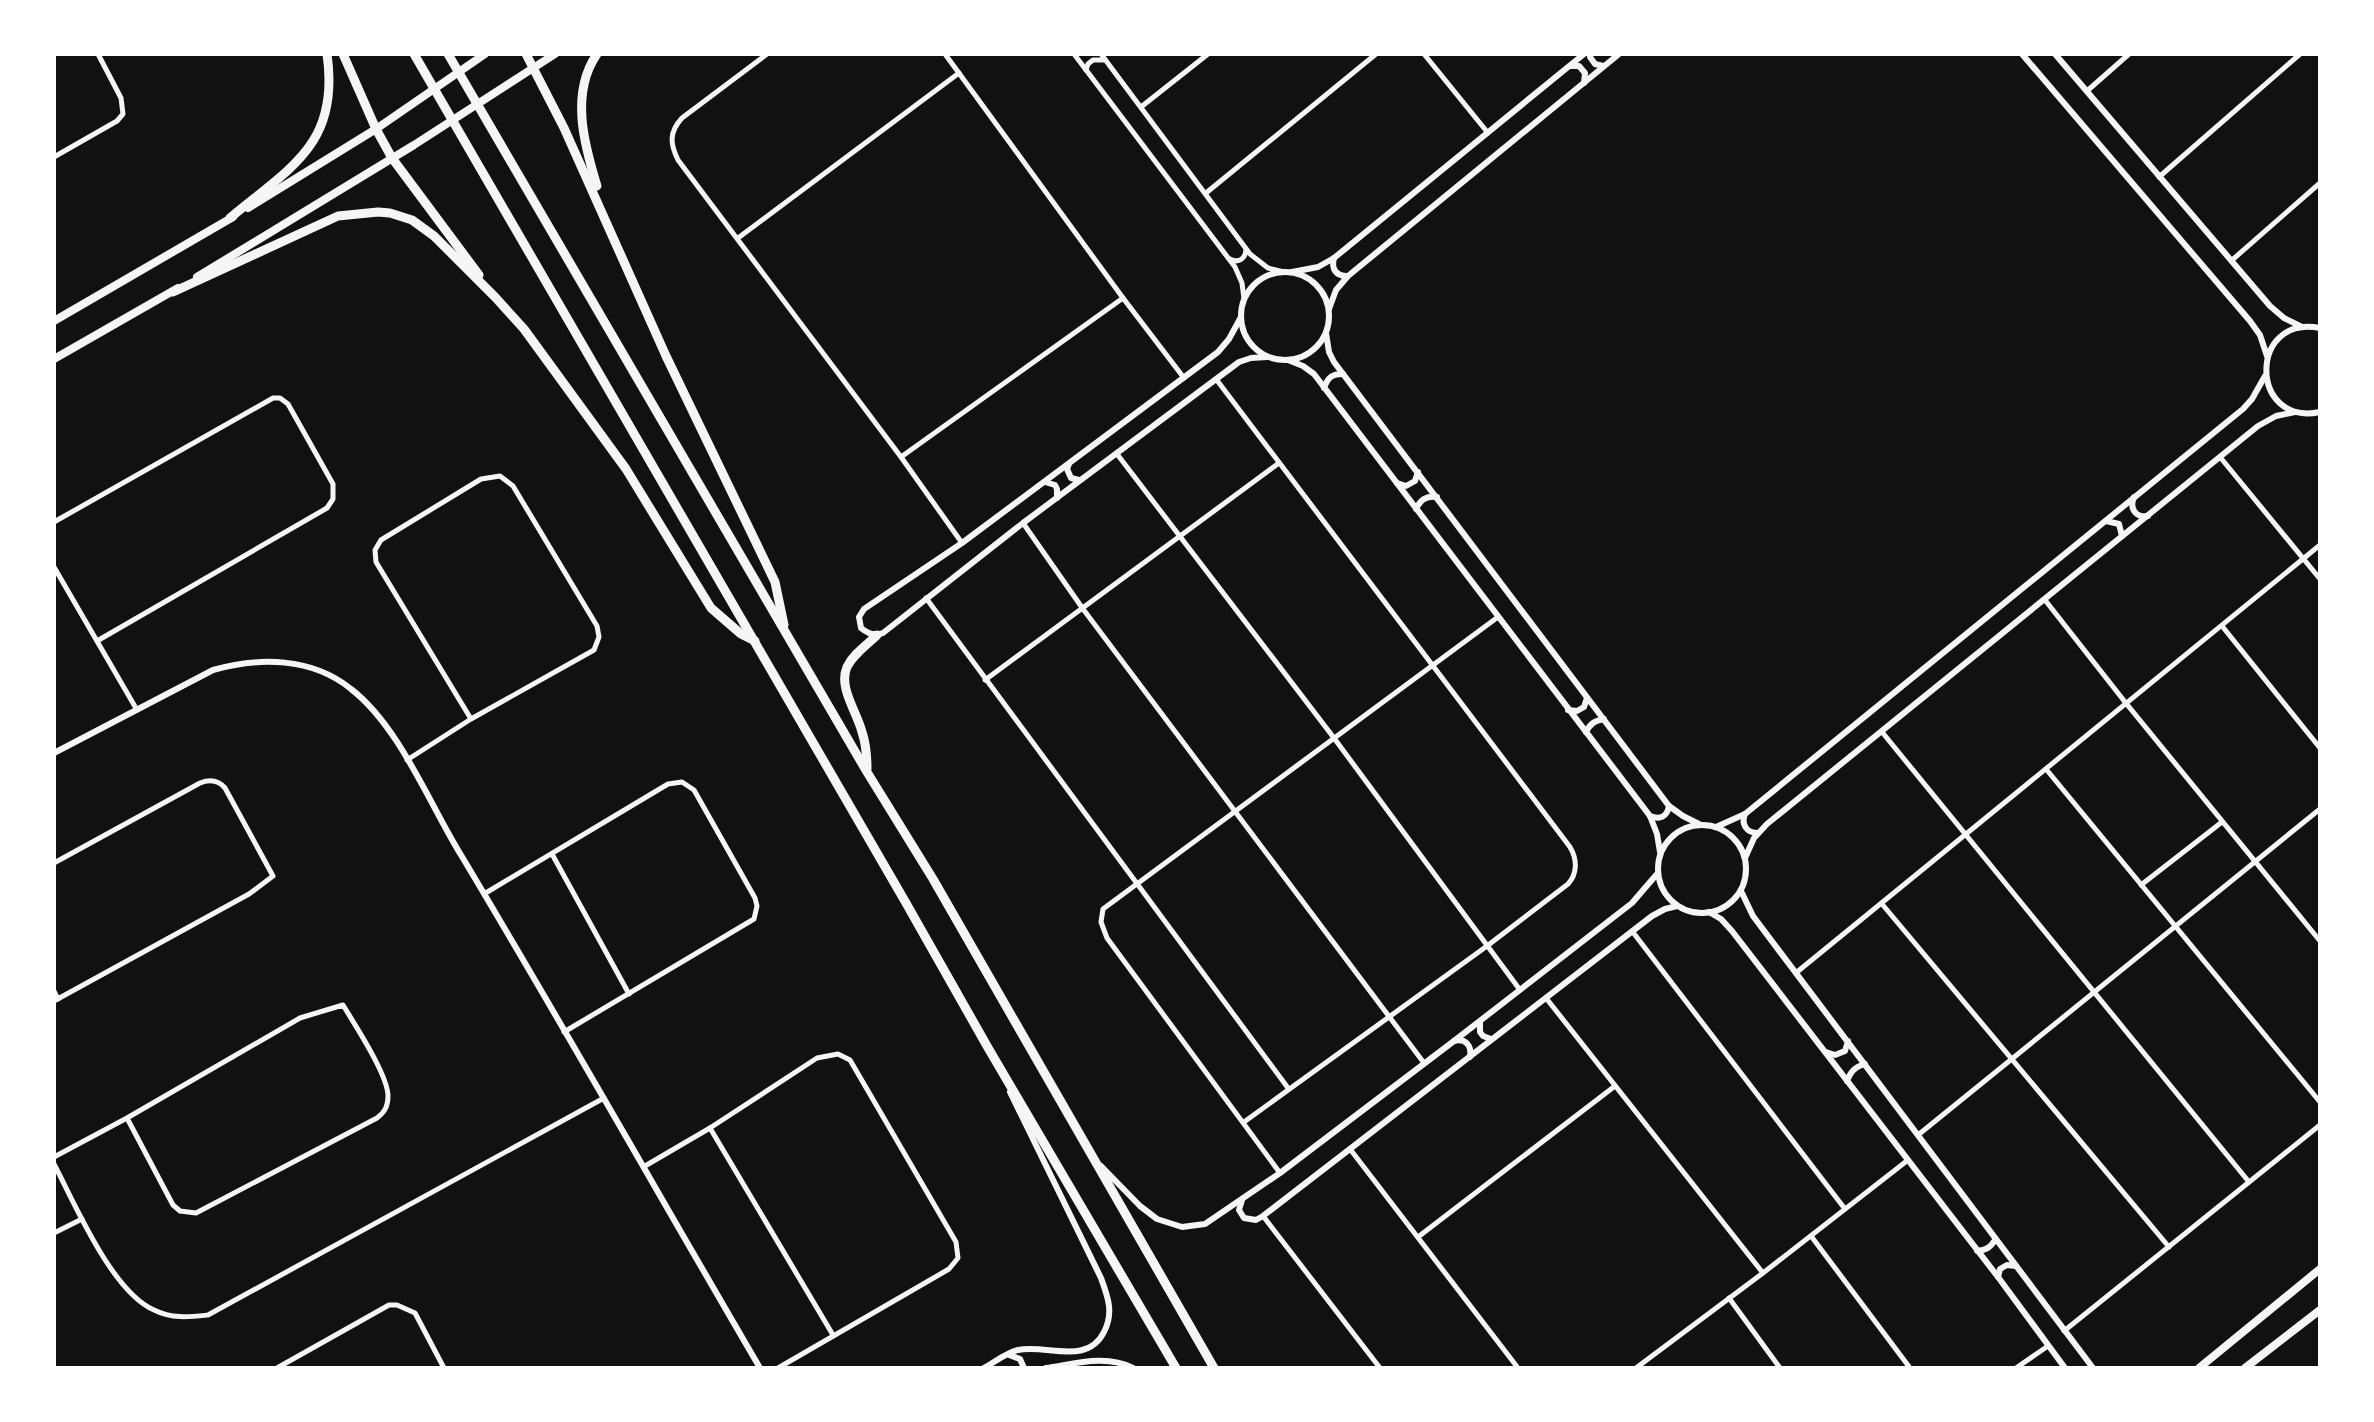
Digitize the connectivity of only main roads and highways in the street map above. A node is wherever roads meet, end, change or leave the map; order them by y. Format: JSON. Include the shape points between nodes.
{"nodes":[{"id":1,"x":327,"y":54,"type":"edge"},
{"id":2,"x":343,"y":54,"type":"edge"},
{"id":3,"x":414,"y":54,"type":"edge"},
{"id":4,"x":448,"y":54,"type":"edge"},
{"id":5,"x":485,"y":54,"type":"edge"},
{"id":6,"x":526,"y":54,"type":"edge"},
{"id":7,"x":555,"y":54,"type":"edge"},
{"id":8,"x":597,"y":54,"type":"edge"},
{"id":9,"x":533,"y":68,"type":"junction"},
{"id":10,"x":376,"y":129,"type":"junction"},
{"id":11,"x":392,"y":158,"type":"junction"},
{"id":12,"x":230,"y":218,"type":"junction"},
{"id":13,"x":607,"y":220,"type":"junction"},
{"id":14,"x":173,"y":292,"type":"junction"},
{"id":15,"x":495,"y":297,"type":"junction"},
{"id":16,"x":54,"y":321,"type":"edge"},
{"id":17,"x":54,"y":359,"type":"edge"},
{"id":18,"x":784,"y":628,"type":"junction"},
{"id":19,"x":877,"y":635,"type":"road end"},
{"id":20,"x":755,"y":641,"type":"junction"},
{"id":21,"x":867,"y":772,"type":"junction"},
{"id":22,"x":2320,"y":1269,"type":"edge"},
{"id":23,"x":2320,"y":1310,"type":"edge"},
{"id":24,"x":1173,"y":1368,"type":"edge"},
{"id":25,"x":1214,"y":1368,"type":"edge"},
{"id":26,"x":2199,"y":1368,"type":"edge"},
{"id":27,"x":2245,"y":1368,"type":"edge"}],
"edges":[{"from":1,"to":12,"type":"highway","via":[[330,94],[317,136],[298,160]]},
{"from":2,"to":10,"type":"highway"},
{"from":3,"to":20,"type":"highway"},
{"from":4,"to":18,"type":"highway"},
{"from":5,"to":10,"type":"main road"},
{"from":6,"to":9,"type":"highway"},
{"from":7,"to":9,"type":"main road"},
{"from":8,"to":13,"type":"highway","via":[[585,82],[582,116]]},
{"from":9,"to":11,"type":"main road"},
{"from":9,"to":13,"type":"highway"},
{"from":10,"to":11,"type":"highway"},
{"from":10,"to":12,"type":"main road"},
{"from":11,"to":14,"type":"main road"},
{"from":11,"to":15,"type":"highway"},
{"from":12,"to":16,"type":"main road"},
{"from":13,"to":18,"type":"highway","via":[[775,582]]},
{"from":14,"to":15,"type":"highway","via":[[319,223],[378,212],[423,226]]},
{"from":14,"to":17,"type":"main road"},
{"from":15,"to":20,"type":"highway","via":[[626,469],[711,608]]},
{"from":18,"to":21,"type":"highway"},
{"from":19,"to":21,"type":"highway","via":[[848,665],[844,678],[864,736]]},
{"from":20,"to":24,"type":"highway"},
{"from":21,"to":25,"type":"highway"},
{"from":22,"to":26,"type":"main road"},
{"from":23,"to":27,"type":"main road"}]}
